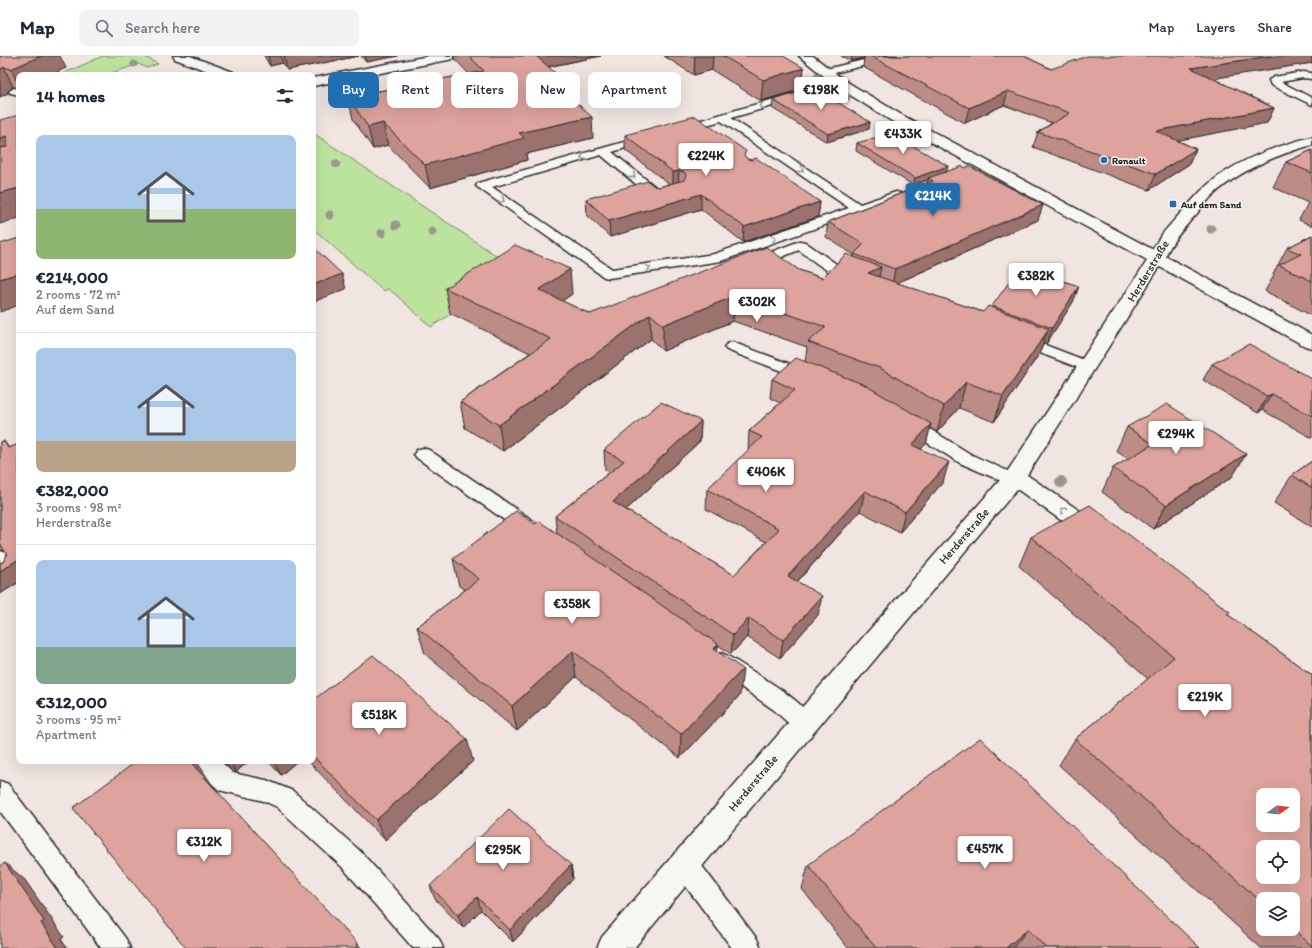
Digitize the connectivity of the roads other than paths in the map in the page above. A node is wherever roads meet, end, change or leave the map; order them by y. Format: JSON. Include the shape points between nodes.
{"nodes":[{"id":1,"x":179,"y":56,"type":"edge"},
{"id":2,"x":445,"y":56,"type":"edge"},
{"id":3,"x":804,"y":56,"type":"edge"},
{"id":4,"x":892,"y":56,"type":"edge"},
{"id":5,"x":221,"y":72,"type":"edge"},
{"id":6,"x":826,"y":72,"type":"junction"},
{"id":7,"x":1312,"y":76,"type":"edge"},
{"id":8,"x":316,"y":81,"type":"edge"},
{"id":9,"x":840,"y":83,"type":"junction"},
{"id":10,"x":1312,"y":102,"type":"edge"},
{"id":11,"x":722,"y":117,"type":"junction"},
{"id":12,"x":1312,"y":141,"type":"edge"},
{"id":13,"x":603,"y":151,"type":"junction"},
{"id":14,"x":784,"y":159,"type":"junction"},
{"id":15,"x":770,"y":163,"type":"dead end"},
{"id":16,"x":983,"y":165,"type":"junction"},
{"id":17,"x":969,"y":172,"type":"edge"},
{"id":18,"x":909,"y":192,"type":"edge"},
{"id":19,"x":671,"y":193,"type":"edge"},
{"id":20,"x":858,"y":209,"type":"junction"},
{"id":21,"x":1157,"y":258,"type":"junction"},
{"id":22,"x":743,"y":268,"type":"edge"},
{"id":23,"x":866,"y":282,"type":"edge"},
{"id":24,"x":1004,"y":335,"type":"edge"},
{"id":25,"x":1312,"y":342,"type":"edge"},
{"id":26,"x":732,"y":347,"type":"dead end"},
{"id":27,"x":1087,"y":366,"type":"junction"},
{"id":28,"x":824,"y":382,"type":"edge"},
{"id":29,"x":894,"y":415,"type":"edge"},
{"id":30,"x":423,"y":454,"type":"dead end"},
{"id":31,"x":1014,"y":478,"type":"junction"},
{"id":32,"x":548,"y":541,"type":"edge"},
{"id":33,"x":1112,"y":545,"type":"edge"},
{"id":34,"x":704,"y":650,"type":"edge"},
{"id":35,"x":804,"y":723,"type":"junction"},
{"id":36,"x":206,"y":764,"type":"edge"},
{"id":37,"x":0,"y":792,"type":"edge"},
{"id":38,"x":684,"y":863,"type":"junction"},
{"id":39,"x":117,"y":948,"type":"edge"},
{"id":40,"x":430,"y":948,"type":"edge"},
{"id":41,"x":613,"y":948,"type":"edge"},
{"id":42,"x":748,"y":948,"type":"edge"}],
"edges":[{"from":1,"to":5,"type":"street"},
{"from":2,"to":8,"type":"street"},
{"from":3,"to":6,"type":"street"},
{"from":4,"to":6,"type":"lane"},
{"from":6,"to":9,"type":"street"},
{"from":7,"to":10,"type":"lane","via":[[1274,80],[1275,84]]},
{"from":9,"to":11,"type":"lane","one_way":true},
{"from":9,"to":16,"type":"street","via":[[895,117]]},
{"from":11,"to":13,"type":"lane"},
{"from":11,"to":14,"type":"lane"},
{"from":12,"to":21,"type":"street","name":"Herderstraße","via":[[1254,161],[1226,176],[1206,194],[1162,244]]},
{"from":13,"to":19,"type":"lane","one_way":true,"via":[[659,197]]},
{"from":13,"to":20,"type":"lane","one_way":true,"via":[[482,186],[609,274],[716,258]]},
{"from":14,"to":15,"type":"lane"},
{"from":14,"to":20,"type":"lane","one_way":true},
{"from":16,"to":17,"type":"lane"},
{"from":16,"to":21,"type":"street"},
{"from":18,"to":20,"type":"lane"},
{"from":21,"to":25,"type":"street"},
{"from":21,"to":27,"type":"street","name":"Herderstraße"},
{"from":22,"to":23,"type":"lane","via":[[800,245],[837,271]]},
{"from":24,"to":27,"type":"lane"},
{"from":26,"to":28,"type":"lane"},
{"from":27,"to":31,"type":"street","name":"Herderstraße"},
{"from":29,"to":31,"type":"lane","via":[[966,459]]},
{"from":30,"to":32,"type":"lane"},
{"from":33,"to":31,"type":"street","one_way":true},
{"from":31,"to":35,"type":"street","name":"Herderstraße"},
{"from":34,"to":35,"type":"lane","via":[[782,703]]},
{"from":35,"to":38,"type":"street","name":"Herderstraße"},
{"from":36,"to":40,"type":"lane","via":[[227,782],[266,791],[285,799],[351,859]]},
{"from":37,"to":39,"type":"lane"},
{"from":38,"to":41,"type":"street","name":"Herderstraße"},
{"from":38,"to":42,"type":"lane"}]}
